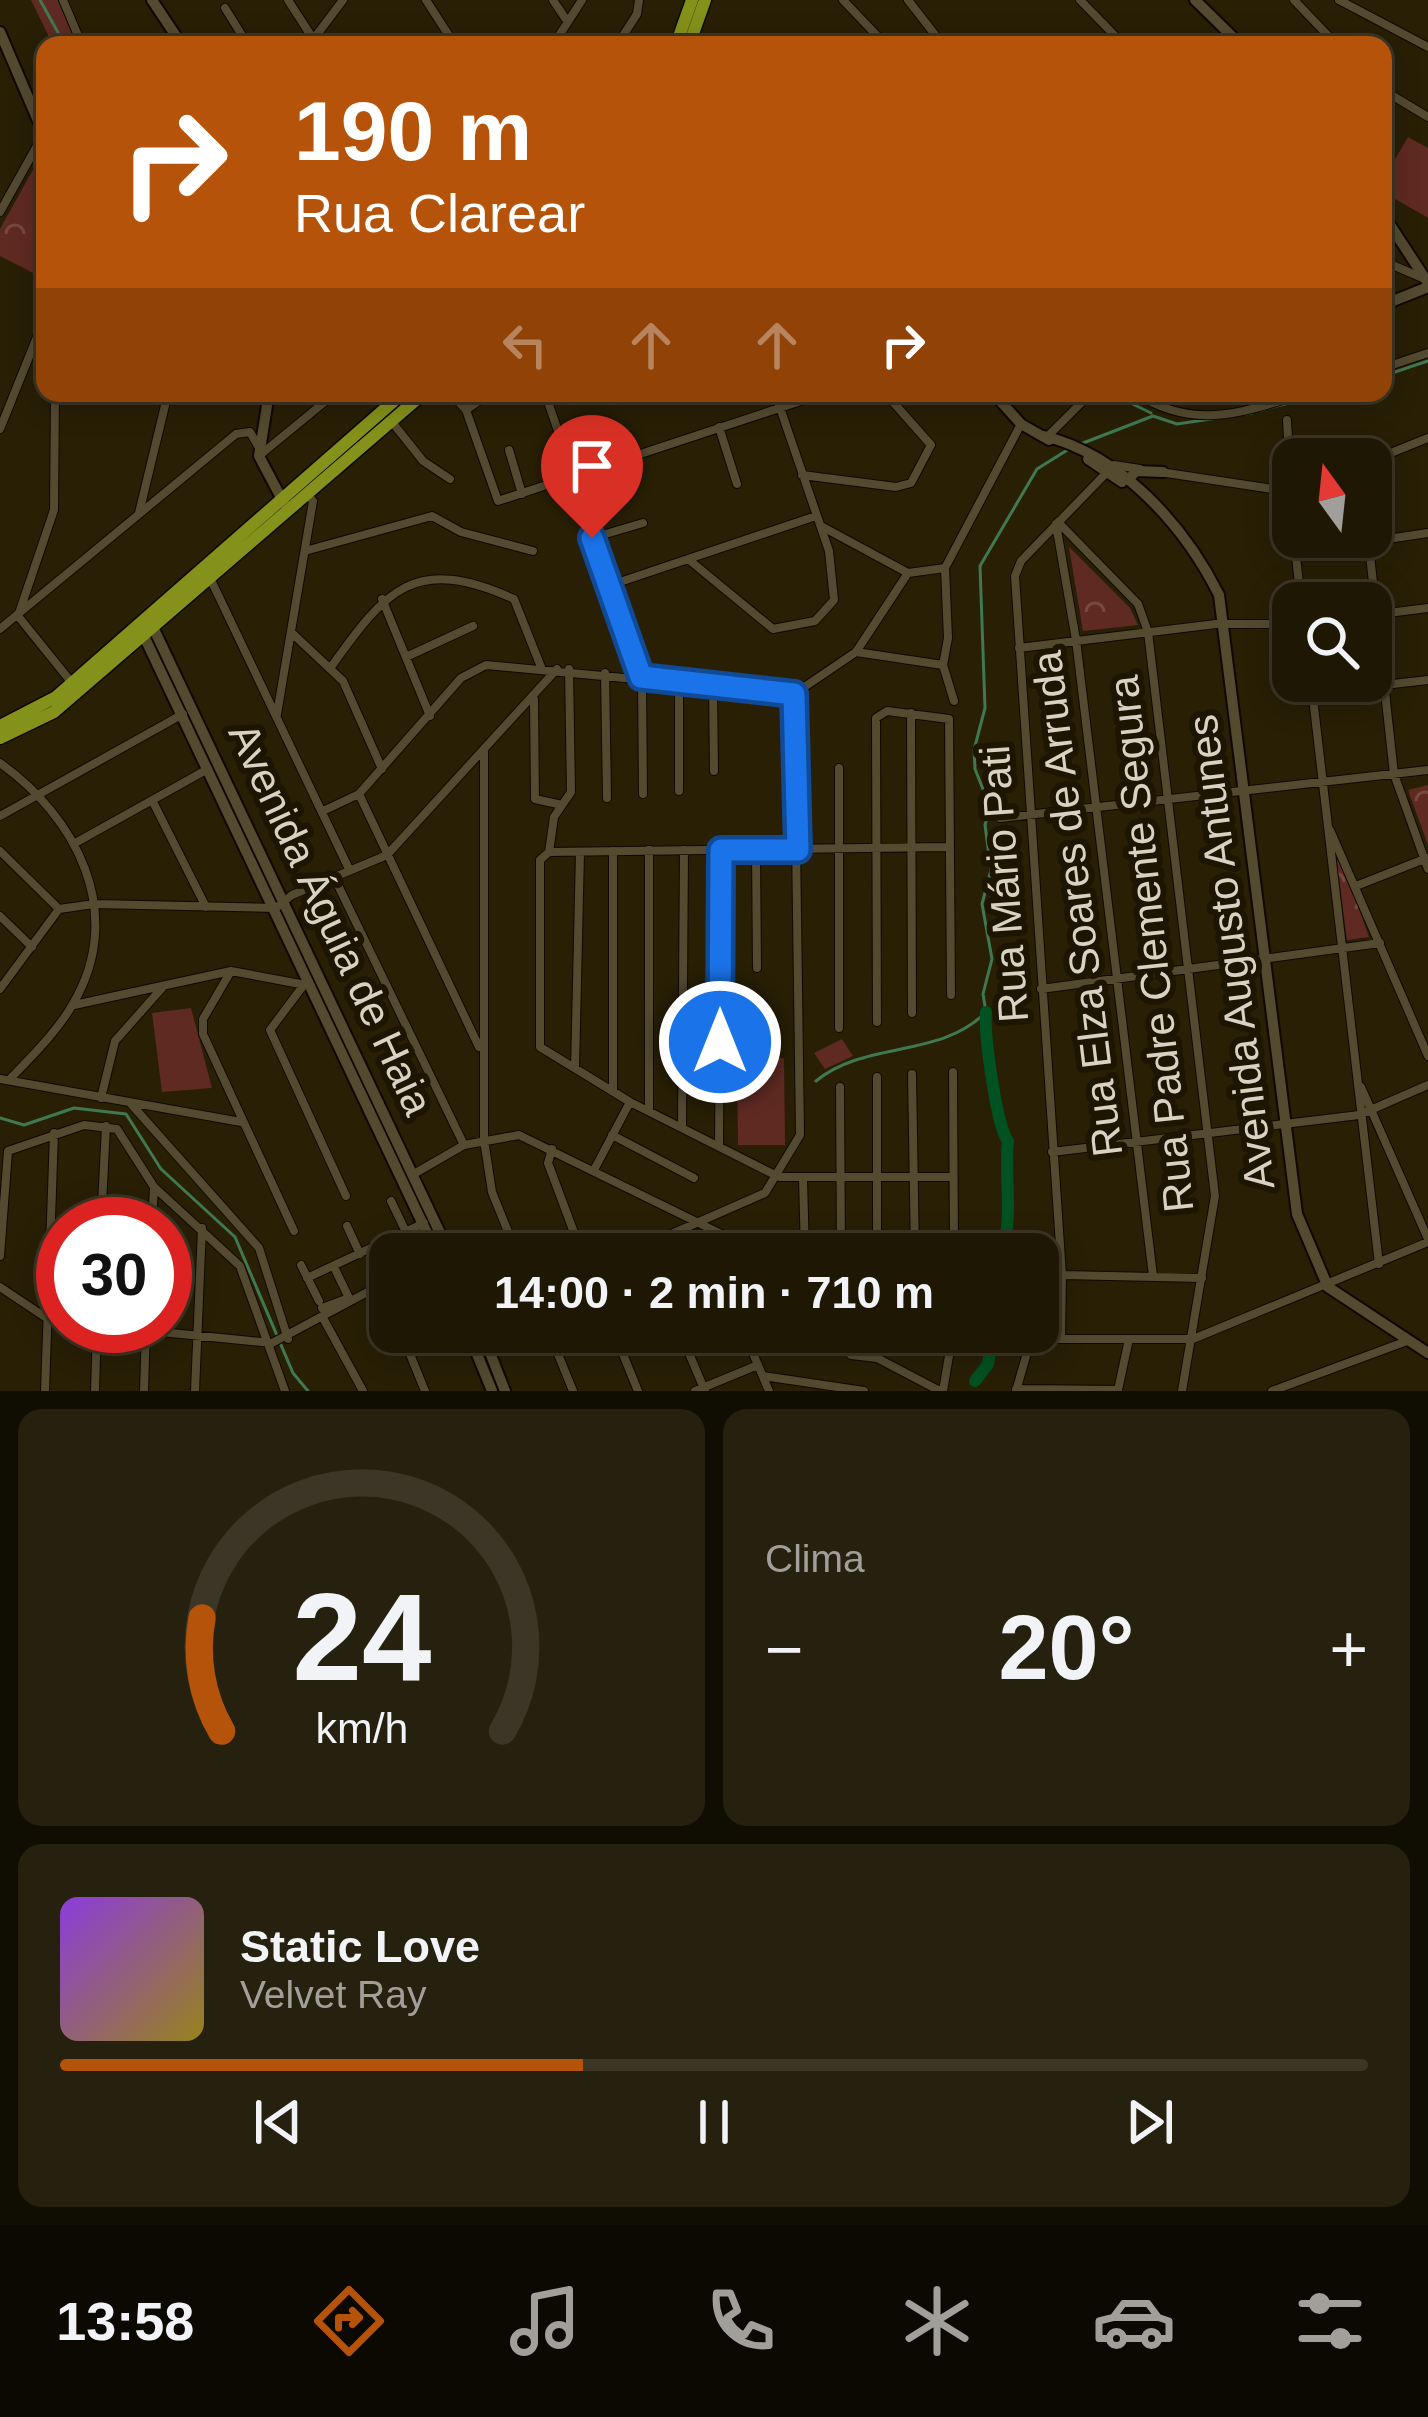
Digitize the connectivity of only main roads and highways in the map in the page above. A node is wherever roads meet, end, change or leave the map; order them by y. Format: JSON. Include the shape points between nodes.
{"nodes":[{"id":1,"x":152,"y":0,"type":"edge"},
{"id":2,"x":692,"y":0,"type":"edge"},
{"id":3,"x":705,"y":0,"type":"edge"},
{"id":4,"x":1196,"y":0,"type":"edge"},
{"id":5,"x":0,"y":32,"type":"edge"},
{"id":6,"x":174,"y":36,"type":"edge"},
{"id":7,"x":679,"y":36,"type":"edge"},
{"id":8,"x":692,"y":36,"type":"edge"},
{"id":9,"x":1232,"y":36,"type":"edge"},
{"id":10,"x":36,"y":117,"type":"edge"},
{"id":11,"x":1392,"y":228,"type":"edge"},
{"id":12,"x":1427,"y":283,"type":"edge"},
{"id":13,"x":1392,"y":300,"type":"edge"},
{"id":14,"x":266,"y":402,"type":"edge"},
{"id":15,"x":393,"y":402,"type":"edge"},
{"id":16,"x":400,"y":402,"type":"edge"},
{"id":17,"x":413,"y":402,"type":"edge"},
{"id":18,"x":1001,"y":402,"type":"edge"},
{"id":19,"x":394,"y":418,"type":"junction"},
{"id":20,"x":1112,"y":468,"type":"junction"},
{"id":21,"x":1163,"y":472,"type":"road end"},
{"id":22,"x":1129,"y":479,"type":"junction"},
{"id":23,"x":284,"y":505,"type":"junction"},
{"id":24,"x":1152,"y":506,"type":"junction"},
{"id":25,"x":146,"y":626,"type":"junction"},
{"id":26,"x":0,"y":726,"type":"edge"},
{"id":27,"x":0,"y":738,"type":"edge"},
{"id":28,"x":281,"y":905,"type":"junction"},
{"id":29,"x":410,"y":1176,"type":"junction"},
{"id":30,"x":428,"y":1233,"type":"edge"},
{"id":31,"x":439,"y":1233,"type":"edge"},
{"id":32,"x":479,"y":1353,"type":"edge"},
{"id":33,"x":488,"y":1353,"type":"edge"},
{"id":34,"x":1428,"y":1353,"type":"edge"},
{"id":35,"x":499,"y":1390,"type":"edge"}],
"edges":[{"from":1,"to":6,"type":"main road"},
{"from":2,"to":7,"type":"main road"},
{"from":3,"to":8,"type":"main road"},
{"from":4,"to":9,"type":"main road"},
{"from":5,"to":10,"type":"main road"},
{"from":11,"to":12,"type":"main road"},
{"from":12,"to":13,"type":"main road"},
{"from":14,"to":23,"type":"main road","via":[[258,451]]},
{"from":15,"to":23,"type":"main road"},
{"from":16,"to":19,"type":"main road"},
{"from":17,"to":19,"type":"main road"},
{"from":18,"to":20,"type":"main road","name":"Avenida Augusto Antunes","via":[[1021,424]]},
{"from":19,"to":23,"type":"main road"},
{"from":20,"to":22,"type":"main road","name":"Avenida Augusto Antunes"},
{"from":20,"to":24,"type":"main road","name":"Avenida Augusto Antunes"},
{"from":21,"to":22,"type":"main road","via":[[1136,471]]},
{"from":22,"to":24,"type":"main road","name":"Avenida Augusto Antunes"},
{"from":23,"to":25,"type":"main road"},
{"from":23,"to":25,"type":"main road"},
{"from":24,"to":34,"type":"main road","name":"Avenida Augusto Antunes","via":[[1205,568],[1226,624],[1297,1214],[1328,1287]]},
{"from":25,"to":26,"type":"main road","via":[[40,709]]},
{"from":25,"to":27,"type":"main road","via":[[54,712]]},
{"from":25,"to":28,"type":"main road","name":"Avenida Águia de Haia"},
{"from":25,"to":28,"type":"main road","name":"Avenida Águia de Haia"},
{"from":28,"to":29,"type":"main road","name":"Avenida Águia de Haia"},
{"from":28,"to":29,"type":"main road","name":"Avenida Águia de Haia","via":[[308,986]]},
{"from":29,"to":30,"type":"main road","name":"Avenida Águia de Haia"},
{"from":29,"to":31,"type":"main road","name":"Avenida Águia de Haia"},
{"from":32,"to":35,"type":"main road"},
{"from":33,"to":35,"type":"main road"}]}
